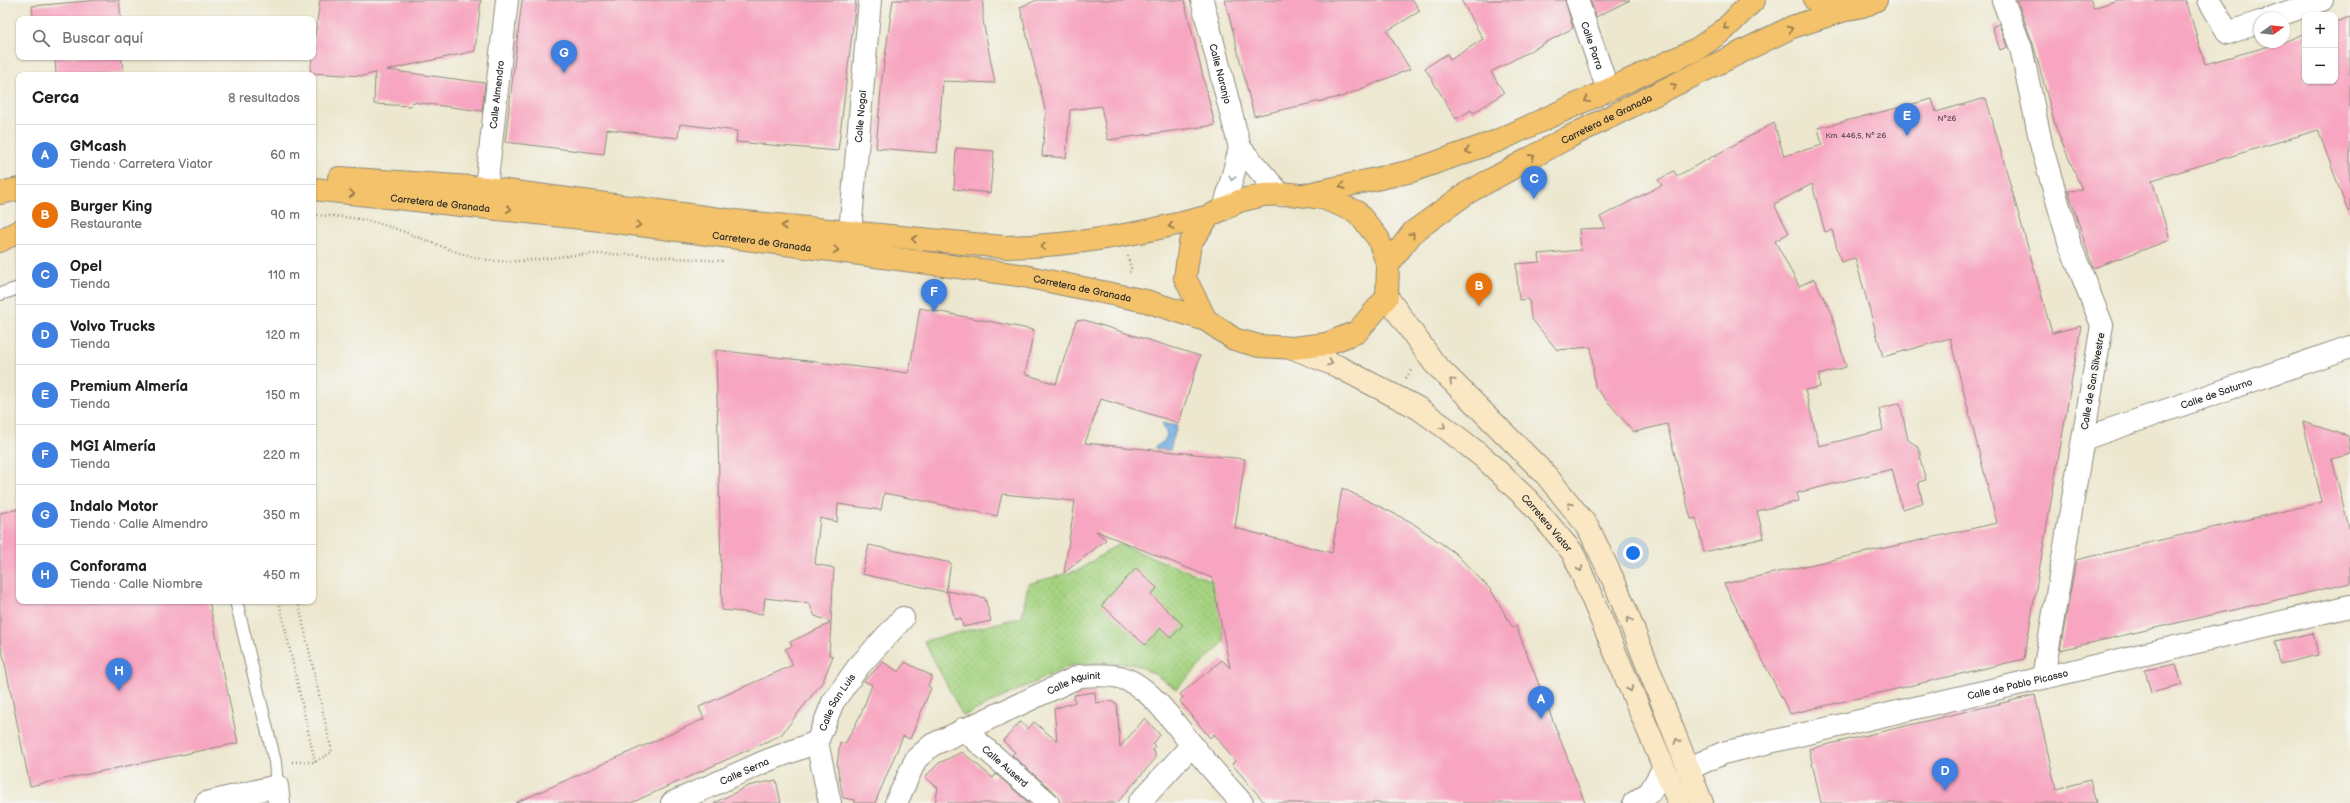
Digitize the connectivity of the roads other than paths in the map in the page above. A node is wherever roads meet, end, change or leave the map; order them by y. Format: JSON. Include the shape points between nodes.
{"nodes":[{"id":1,"x":507,"y":0,"type":"edge"},
{"id":2,"x":870,"y":0,"type":"edge"},
{"id":3,"x":1202,"y":0,"type":"edge"},
{"id":4,"x":1576,"y":0,"type":"edge"},
{"id":5,"x":1754,"y":0,"type":"edge"},
{"id":6,"x":1815,"y":0,"type":"edge"},
{"id":7,"x":1876,"y":0,"type":"edge"},
{"id":8,"x":2003,"y":0,"type":"edge"},
{"id":9,"x":2209,"y":0,"type":"edge"},
{"id":10,"x":2322,"y":0,"type":"edge"},
{"id":11,"x":1848,"y":9,"type":"junction"},
{"id":12,"x":2288,"y":12,"type":"edge"},
{"id":13,"x":2254,"y":24,"type":"edge"},
{"id":14,"x":1608,"y":90,"type":"junction"},
{"id":15,"x":1240,"y":148,"type":"junction"},
{"id":16,"x":316,"y":176,"type":"edge"},
{"id":17,"x":486,"y":188,"type":"junction"},
{"id":18,"x":316,"y":189,"type":"edge"},
{"id":19,"x":16,"y":190,"type":"edge"},
{"id":20,"x":0,"y":193,"type":"edge"},
{"id":21,"x":1281,"y":194,"type":"junction"},
{"id":22,"x":1303,"y":196,"type":"junction"},
{"id":23,"x":1217,"y":213,"type":"junction"},
{"id":24,"x":850,"y":232,"type":"junction"},
{"id":25,"x":16,"y":233,"type":"edge"},
{"id":26,"x":0,"y":241,"type":"edge"},
{"id":27,"x":1388,"y":266,"type":"junction"},
{"id":28,"x":16,"y":289,"type":"edge"},
{"id":29,"x":0,"y":294,"type":"edge"},
{"id":30,"x":1387,"y":297,"type":"junction"},
{"id":31,"x":1206,"y":320,"type":"junction"},
{"id":32,"x":2350,"y":347,"type":"edge"},
{"id":33,"x":1294,"y":348,"type":"junction"},
{"id":34,"x":2083,"y":439,"type":"junction"},
{"id":35,"x":237,"y":604,"type":"edge"},
{"id":36,"x":2350,"y":606,"type":"edge"},
{"id":37,"x":902,"y":618,"type":"dead end"},
{"id":38,"x":2043,"y":678,"type":"junction"},
{"id":39,"x":964,"y":729,"type":"junction"},
{"id":40,"x":817,"y":742,"type":"junction"},
{"id":41,"x":1192,"y":745,"type":"junction"},
{"id":42,"x":1688,"y":769,"type":"junction"},
{"id":43,"x":1665,"y":775,"type":"junction"},
{"id":44,"x":278,"y":794,"type":"edge"},
{"id":45,"x":676,"y":802,"type":"edge"},
{"id":46,"x":206,"y":803,"type":"edge"},
{"id":47,"x":830,"y":803,"type":"edge"},
{"id":48,"x":896,"y":803,"type":"edge"},
{"id":49,"x":1048,"y":803,"type":"edge"},
{"id":50,"x":1139,"y":803,"type":"edge"},
{"id":51,"x":1242,"y":803,"type":"edge"},
{"id":52,"x":1634,"y":803,"type":"edge"},
{"id":53,"x":1675,"y":803,"type":"edge"},
{"id":54,"x":1679,"y":803,"type":"edge"},
{"id":55,"x":1702,"y":803,"type":"edge"}],
"edges":[{"from":1,"to":17,"type":"street","name":"Calle Almendro"},
{"from":2,"to":24,"type":"street","name":"Calle Nogal"},
{"from":3,"to":15,"type":"street","name":"Calle Naranjo"},
{"from":4,"to":14,"type":"street","name":"Calle Parra"},
{"from":5,"to":14,"type":"highway","one_way":true,"via":[[1724,30],[1697,49]]},
{"from":6,"to":11,"type":"highway","via":[[1836,8]]},
{"from":7,"to":11,"type":"highway","name":"Carretera de Granada"},
{"from":8,"to":34,"type":"street","name":"Calle de San Silvestre","via":[[2021,48],[2042,148],[2070,245],[2102,325]]},
{"from":9,"to":13,"type":"street","via":[[2228,33]]},
{"from":10,"to":12,"type":"street"},
{"from":27,"to":11,"type":"highway","name":"Carretera de Granada","one_way":true,"via":[[1413,232],[1467,193],[1567,138],[1792,27]]},
{"from":14,"to":22,"type":"highway","one_way":true,"via":[[1497,141],[1419,168]]},
{"from":15,"to":21,"type":"street","name":"Calle Naranjo"},
{"from":15,"to":23,"type":"street","name":"Calle Naranjo","one_way":true},
{"from":16,"to":17,"type":"highway","name":"Carretera de Granada"},
{"from":24,"to":17,"type":"highway","name":"Carretera de Granada","one_way":true,"via":[[735,221]]},
{"from":18,"to":31,"type":"highway","name":"Carretera de Granada","one_way":true,"via":[[499,208],[895,257],[1019,275],[1146,301]]},
{"from":19,"to":20,"type":"highway"},
{"from":21,"to":22,"type":"highway","name":"Carretera de Granada"},
{"from":21,"to":23,"type":"highway","name":"Carretera de Granada","via":[[1239,201]]},
{"from":22,"to":27,"type":"highway","name":"Carretera de Granada","via":[[1323,198],[1357,212],[1378,238]]},
{"from":23,"to":24,"type":"highway","name":"Carretera de Granada","one_way":true,"via":[[1122,235],[1047,247],[1004,247]]},
{"from":23,"to":31,"type":"highway","via":[[1190,243],[1185,278]]},
{"from":25,"to":26,"type":"highway"},
{"from":27,"to":30,"type":"highway"},
{"from":28,"to":29,"type":"lane"},
{"from":30,"to":33,"type":"highway","name":"Carretera de Granada","via":[[1357,332],[1326,344]]},
{"from":42,"to":30,"type":"main road","one_way":true,"via":[[1616,586],[1588,527],[1546,475],[1426,353]]},
{"from":31,"to":33,"type":"highway","name":"Carretera de Granada","via":[[1234,338],[1260,346]]},
{"from":32,"to":34,"type":"street","name":"Calle de Saturno"},
{"from":33,"to":43,"type":"main road","name":"Carretera Viator","one_way":true,"via":[[1336,366],[1418,408],[1484,458],[1530,502],[1573,553]]},
{"from":34,"to":38,"type":"street","name":"Calle de San Silvestre"},
{"from":35,"to":44,"type":"lane","via":[[275,762]]},
{"from":36,"to":38,"type":"street","name":"Calle de Pablo Picasso"},
{"from":37,"to":40,"type":"street","name":"Calle San Luis","via":[[858,667],[833,702]]},
{"from":38,"to":42,"type":"street","name":"Calle de Pablo Picasso","via":[[1723,753]]},
{"from":39,"to":41,"type":"street","name":"Calle Aguinit","via":[[1080,676],[1099,675],[1120,677],[1138,686],[1166,711]]},
{"from":39,"to":48,"type":"street","name":"Calle Aguinit","via":[[932,745],[916,759]]},
{"from":39,"to":49,"type":"street","name":"Calle Auserd"},
{"from":40,"to":45,"type":"street","name":"Calle Serna","via":[[766,761]]},
{"from":40,"to":47,"type":"street","name":"Calle San Luis"},
{"from":41,"to":50,"type":"street"},
{"from":41,"to":51,"type":"street","name":"Calle Aguinit"},
{"from":42,"to":55,"type":"main road"},
{"from":43,"to":52,"type":"street","via":[[1650,792]]},
{"from":43,"to":53,"type":"lane"},
{"from":43,"to":54,"type":"main road","name":"Carretera Viator"},
{"from":44,"to":46,"type":"street"}]}
